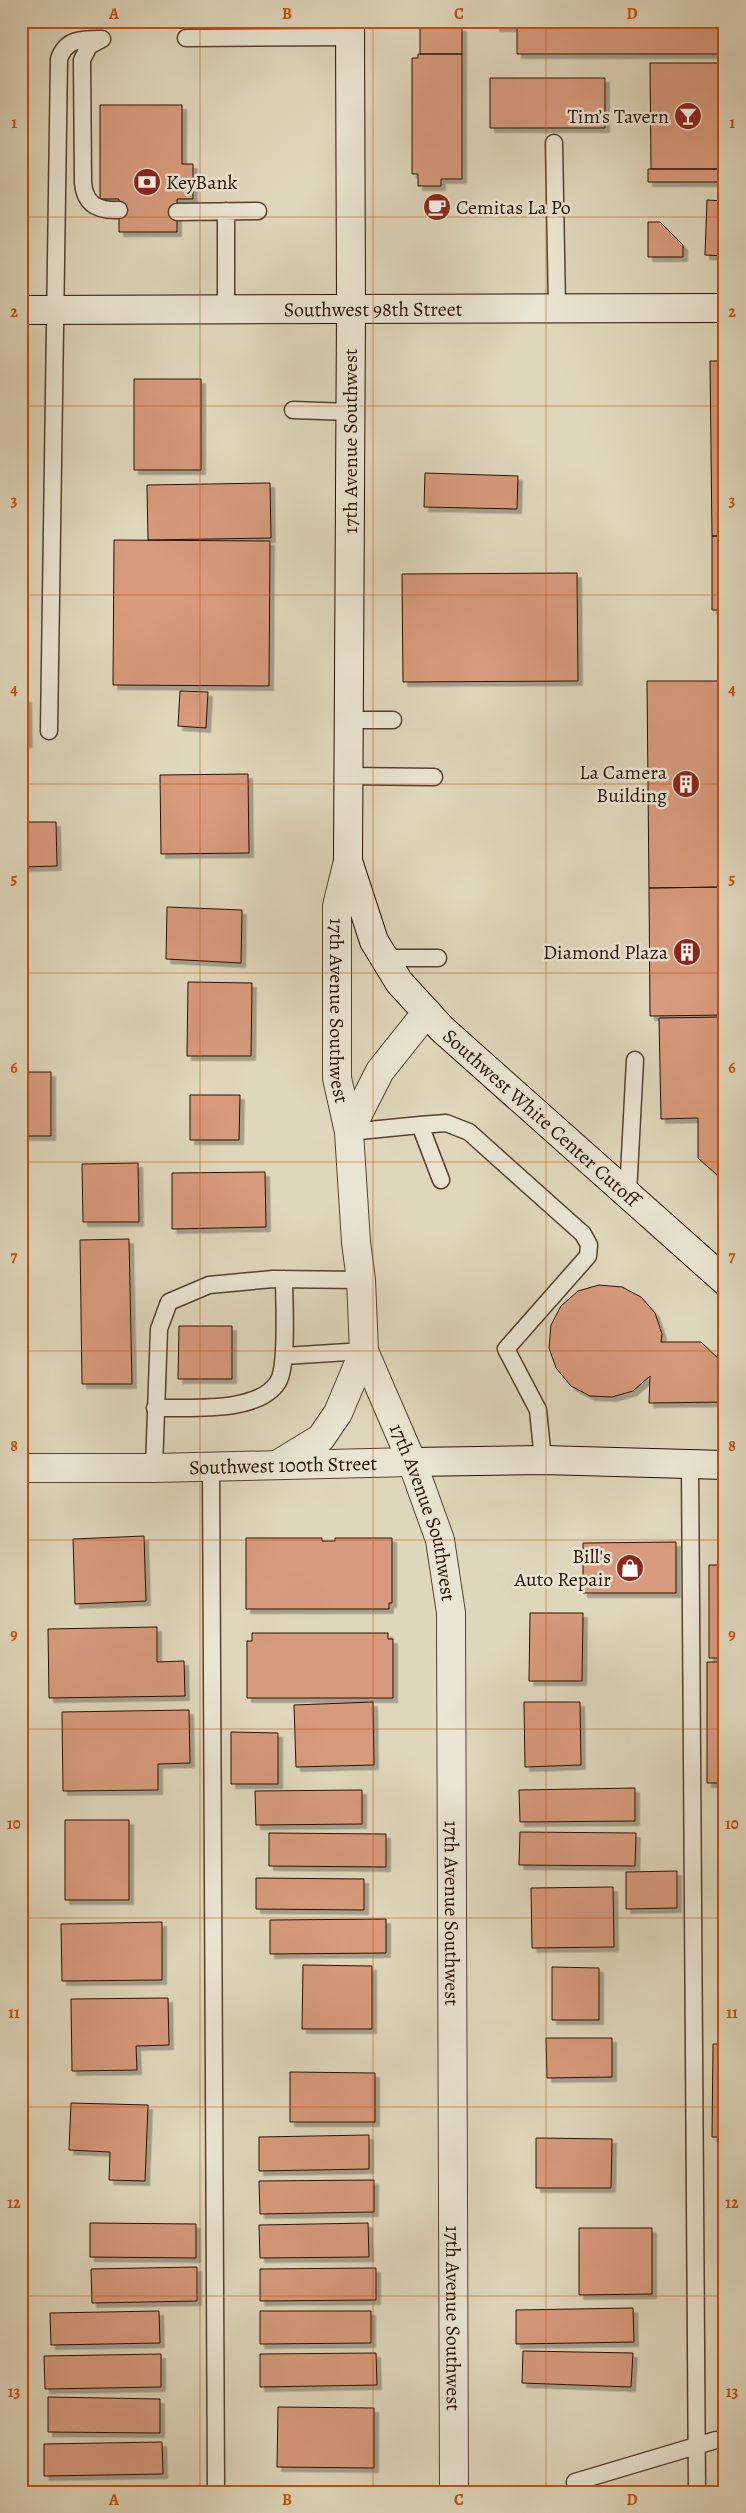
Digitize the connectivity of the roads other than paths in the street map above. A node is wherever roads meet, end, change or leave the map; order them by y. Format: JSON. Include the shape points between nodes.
{"nodes":[{"id":1,"x":350,"y":29,"type":"edge"},
{"id":2,"x":186,"y":38,"type":"dead end"},
{"id":3,"x":554,"y":143,"type":"dead end"},
{"id":4,"x":119,"y":210,"type":"dead end"},
{"id":5,"x":226,"y":211,"type":"junction"},
{"id":6,"x":258,"y":211,"type":"dead end"},
{"id":7,"x":177,"y":212,"type":"dead end"},
{"id":8,"x":557,"y":308,"type":"junction"},
{"id":9,"x":725,"y":308,"type":"edge"},
{"id":10,"x":351,"y":309,"type":"junction"},
{"id":11,"x":21,"y":310,"type":"edge"},
{"id":12,"x":56,"y":310,"type":"junction"},
{"id":13,"x":226,"y":310,"type":"junction"},
{"id":14,"x":292,"y":410,"type":"dead end"},
{"id":15,"x":350,"y":412,"type":"junction"},
{"id":16,"x":348,"y":720,"type":"junction"},
{"id":17,"x":393,"y":720,"type":"dead end"},
{"id":18,"x":49,"y":731,"type":"dead end"},
{"id":19,"x":348,"y":776,"type":"junction"},
{"id":20,"x":434,"y":777,"type":"dead end"},
{"id":21,"x":348,"y":861,"type":"junction"},
{"id":22,"x":379,"y":949,"type":"junction"},
{"id":23,"x":438,"y":958,"type":"dead end"},
{"id":24,"x":427,"y":1012,"type":"junction"},
{"id":25,"x":635,"y":1060,"type":"dead end"},
{"id":26,"x":420,"y":1125,"type":"junction"},
{"id":27,"x":349,"y":1132,"type":"junction"},
{"id":28,"x":441,"y":1180,"type":"dead end"},
{"id":29,"x":628,"y":1194,"type":"junction"},
{"id":30,"x":284,"y":1279,"type":"junction"},
{"id":31,"x":724,"y":1279,"type":"edge"},
{"id":32,"x":361,"y":1280,"type":"junction"},
{"id":33,"x":364,"y":1351,"type":"junction"},
{"id":34,"x":284,"y":1356,"type":"junction"},
{"id":35,"x":155,"y":1408,"type":"junction"},
{"id":36,"x":543,"y":1460,"type":"junction"},
{"id":37,"x":412,"y":1462,"type":"junction"},
{"id":38,"x":278,"y":1463,"type":"junction"},
{"id":39,"x":212,"y":1465,"type":"junction"},
{"id":40,"x":690,"y":1465,"type":"junction"},
{"id":41,"x":725,"y":1465,"type":"edge"},
{"id":42,"x":21,"y":1468,"type":"edge"},
{"id":43,"x":154,"y":1468,"type":"junction"},
{"id":44,"x":725,"y":2440,"type":"edge"},
{"id":45,"x":696,"y":2446,"type":"junction"},
{"id":46,"x":575,"y":2482,"type":"dead end"},
{"id":47,"x":216,"y":2492,"type":"edge"},
{"id":48,"x":454,"y":2492,"type":"edge"},
{"id":49,"x":697,"y":2492,"type":"edge"}],
"edges":[{"from":1,"to":2,"type":"lane"},
{"from":1,"to":10,"type":"street","name":"17th Avenue Southwest"},
{"from":3,"to":8,"type":"lane"},
{"from":4,"to":12,"type":"lane","via":[[99,209],[92,205],[84,191],[82,60],[89,46],[102,39],[79,39],[72,41],[59,59]]},
{"from":5,"to":6,"type":"lane"},
{"from":5,"to":7,"type":"lane"},
{"from":5,"to":13,"type":"lane"},
{"from":8,"to":9,"type":"street","name":"Southwest 98th Street"},
{"from":8,"to":10,"type":"street","name":"Southwest 98th Street"},
{"from":10,"to":13,"type":"street","name":"Southwest 98th Street"},
{"from":10,"to":15,"type":"street","name":"17th Avenue Southwest"},
{"from":11,"to":12,"type":"street","name":"Southwest 98th Street"},
{"from":12,"to":13,"type":"street","name":"Southwest 98th Street"},
{"from":12,"to":18,"type":"lane"},
{"from":14,"to":15,"type":"lane"},
{"from":15,"to":16,"type":"street","name":"17th Avenue Southwest"},
{"from":16,"to":17,"type":"lane"},
{"from":16,"to":19,"type":"street","name":"17th Avenue Southwest"},
{"from":19,"to":20,"type":"lane"},
{"from":19,"to":21,"type":"street","name":"17th Avenue Southwest"},
{"from":21,"to":22,"type":"street","name":"17th Avenue Southwest"},
{"from":21,"to":27,"type":"street","name":"17th Avenue Southwest","via":[[337,906],[336,1021],[337,1078]]},
{"from":22,"to":23,"type":"lane"},
{"from":22,"to":24,"type":"street","name":"Southwest White Center Cutoff","via":[[399,982]]},
{"from":24,"to":27,"type":"street","name":"17th Avenue Southwest","via":[[380,1072]]},
{"from":24,"to":29,"type":"street","name":"Southwest White Center Cutoff","via":[[442,1029]]},
{"from":25,"to":29,"type":"lane"},
{"from":26,"to":27,"type":"lane"},
{"from":26,"to":28,"type":"lane"},
{"from":26,"to":36,"type":"lane","via":[[446,1123],[469,1132],[583,1234],[589,1245],[588,1256],[506,1350],[538,1410]]},
{"from":27,"to":32,"type":"street","name":"17th Avenue Southwest"},
{"from":29,"to":31,"type":"street","name":"Southwest White Center Cutoff"},
{"from":30,"to":32,"type":"lane"},
{"from":30,"to":34,"type":"lane"},
{"from":30,"to":35,"type":"lane","via":[[209,1286],[169,1302],[159,1328]]},
{"from":32,"to":33,"type":"street","name":"17th Avenue Southwest"},
{"from":33,"to":34,"type":"lane"},
{"from":33,"to":37,"type":"street","name":"17th Avenue Southwest"},
{"from":33,"to":38,"type":"street","name":"17th Avenue Southwest","via":[[338,1413],[321,1438]]},
{"from":34,"to":35,"type":"lane","via":[[279,1381],[264,1396],[231,1405]]},
{"from":35,"to":43,"type":"lane"},
{"from":36,"to":37,"type":"street","name":"Southwest 100th Street"},
{"from":36,"to":40,"type":"street","name":"Southwest 100th Street"},
{"from":37,"to":38,"type":"street","name":"Southwest 100th Street"},
{"from":37,"to":48,"type":"street","name":"17th Avenue Southwest","via":[[440,1540],[451,1614]]},
{"from":38,"to":39,"type":"street","name":"Southwest 100th Street"},
{"from":39,"to":43,"type":"street","name":"Southwest 100th Street"},
{"from":39,"to":47,"type":"lane"},
{"from":40,"to":41,"type":"street","name":"Southwest 100th Street"},
{"from":40,"to":45,"type":"lane"},
{"from":42,"to":43,"type":"street","name":"Southwest 100th Street"},
{"from":44,"to":45,"type":"lane"},
{"from":45,"to":46,"type":"lane"},
{"from":45,"to":49,"type":"lane"}]}
